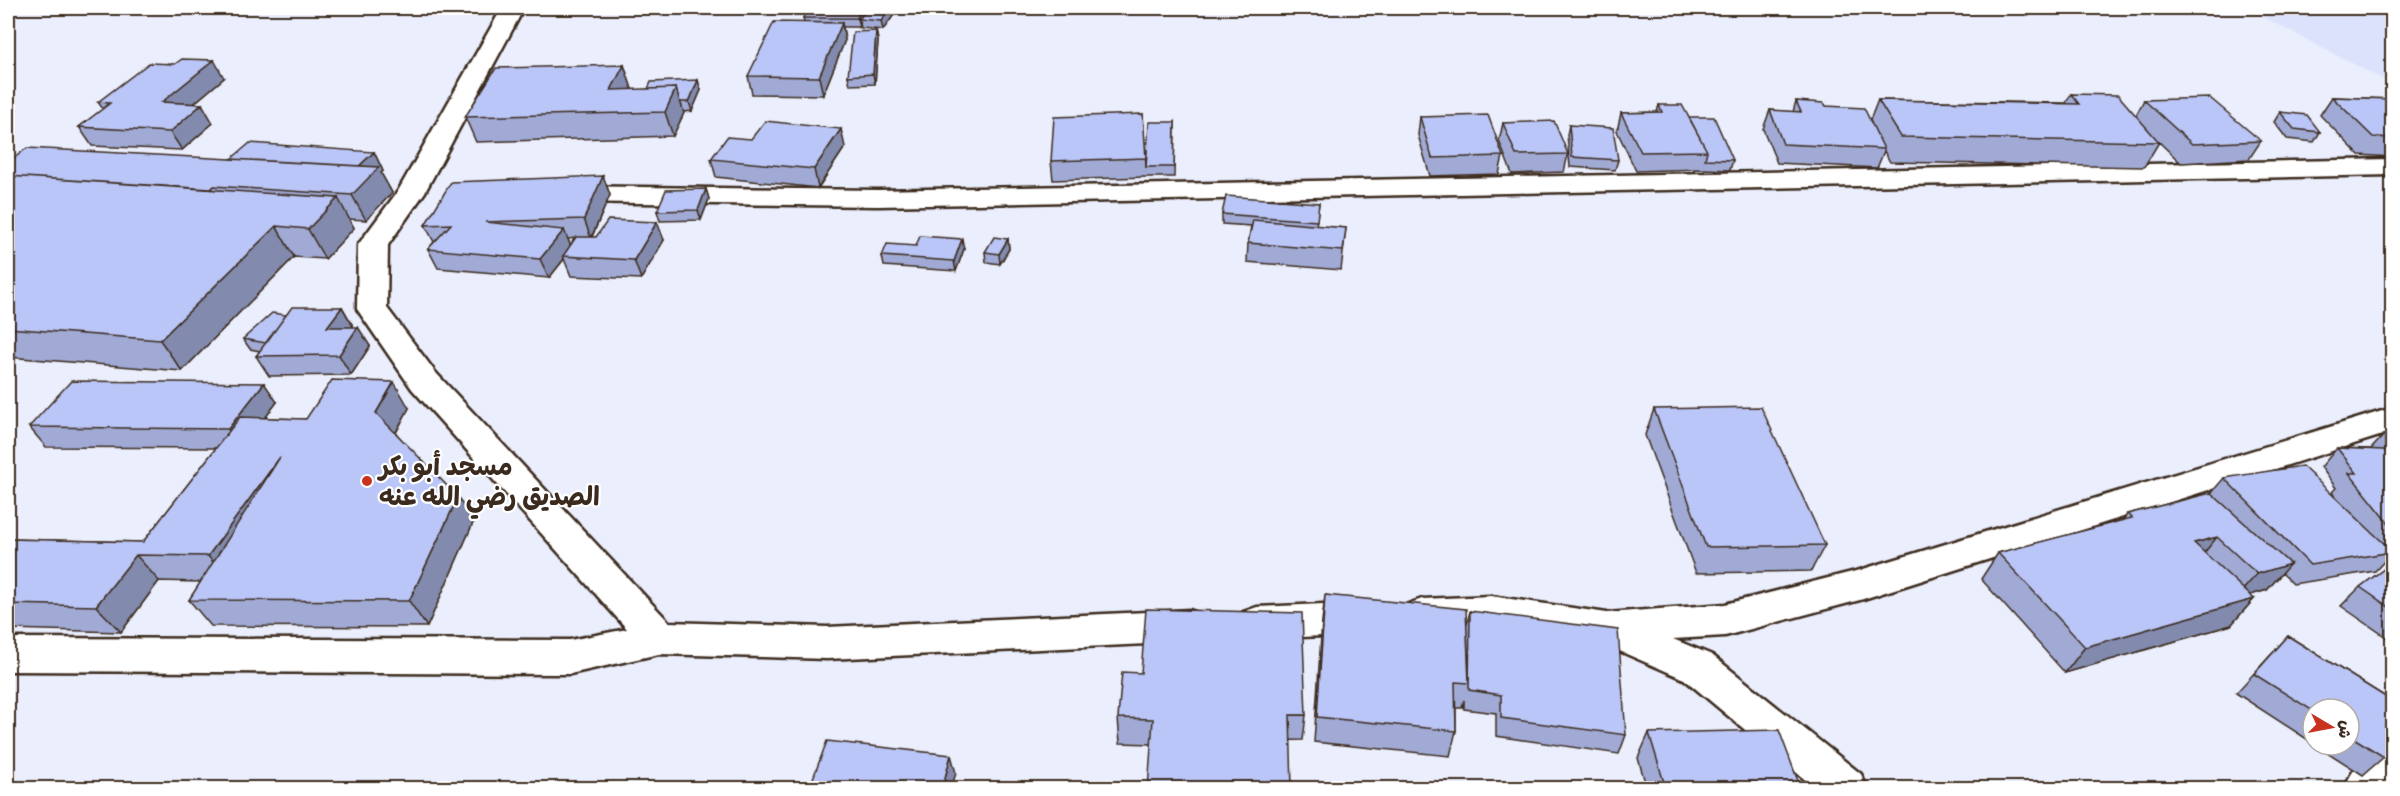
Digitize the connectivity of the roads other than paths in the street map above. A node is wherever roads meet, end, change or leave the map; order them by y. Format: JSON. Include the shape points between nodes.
{"nodes":[{"id":1,"x":513,"y":8,"type":"edge"},
{"id":2,"x":2392,"y":167,"type":"edge"},
{"id":3,"x":543,"y":194,"type":"edge"},
{"id":4,"x":2392,"y":420,"type":"edge"},
{"id":5,"x":1605,"y":628,"type":"junction"},
{"id":6,"x":658,"y":638,"type":"junction"},
{"id":7,"x":8,"y":655,"type":"edge"},
{"id":8,"x":2392,"y":758,"type":"edge"},
{"id":9,"x":1846,"y":789,"type":"edge"},
{"id":10,"x":2366,"y":789,"type":"edge"}],
"edges":[{"from":1,"to":6,"type":"street","via":[[423,192],[373,245],[372,309],[424,381]]},
{"from":2,"to":3,"type":"street","via":[[890,198]]},
{"from":4,"to":5,"type":"street","via":[[1860,585],[1725,620]]},
{"from":5,"to":6,"type":"street","via":[[1491,612],[827,643]]},
{"from":5,"to":9,"type":"street","via":[[1698,667]]},
{"from":6,"to":7,"type":"street","via":[[570,657]]},
{"from":8,"to":10,"type":"street"}]}
